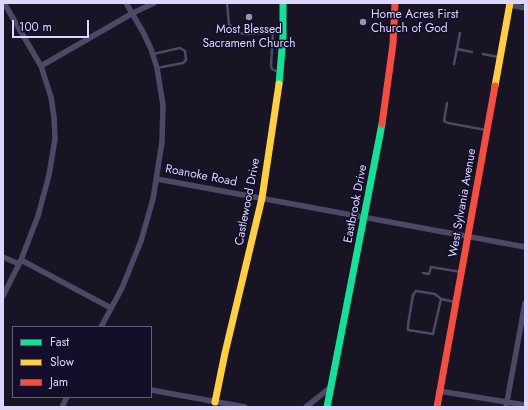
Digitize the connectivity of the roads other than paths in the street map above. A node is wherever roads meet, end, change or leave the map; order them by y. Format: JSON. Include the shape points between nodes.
{"nodes":[{"id":1,"x":4,"y":3,"type":"edge"},
{"id":2,"x":126,"y":3,"type":"edge"},
{"id":3,"x":154,"y":3,"type":"edge"},
{"id":4,"x":228,"y":3,"type":"edge"},
{"id":5,"x":283,"y":3,"type":"edge"},
{"id":6,"x":395,"y":3,"type":"edge"},
{"id":7,"x":510,"y":4,"type":"edge"},
{"id":8,"x":525,"y":8,"type":"edge"},
{"id":9,"x":133,"y":13,"type":"junction"},
{"id":10,"x":273,"y":32,"type":"junction"},
{"id":11,"x":283,"y":32,"type":"junction"},
{"id":12,"x":460,"y":33,"type":"dead end"},
{"id":13,"x":457,"y":49,"type":"junction"},
{"id":14,"x":472,"y":52,"type":"dead end"},
{"id":15,"x":153,"y":54,"type":"junction"},
{"id":16,"x":483,"y":54,"type":"dead end"},
{"id":17,"x":500,"y":57,"type":"junction"},
{"id":18,"x":454,"y":64,"type":"dead end"},
{"id":19,"x":41,"y":66,"type":"junction"},
{"id":20,"x":157,"y":68,"type":"junction"},
{"id":21,"x":280,"y":73,"type":"junction"},
{"id":22,"x":446,"y":103,"type":"dead end"},
{"id":23,"x":487,"y":130,"type":"junction"},
{"id":24,"x":157,"y":179,"type":"junction"},
{"id":25,"x":262,"y":198,"type":"junction"},
{"id":26,"x":365,"y":217,"type":"junction"},
{"id":27,"x":468,"y":236,"type":"junction"},
{"id":28,"x":525,"y":247,"type":"edge"},
{"id":29,"x":3,"y":257,"type":"edge"},
{"id":30,"x":20,"y":262,"type":"junction"},
{"id":31,"x":461,"y":272,"type":"junction"},
{"id":32,"x":423,"y":273,"type":"dead end"},
{"id":33,"x":3,"y":296,"type":"edge"},
{"id":34,"x":441,"y":299,"type":"junction"},
{"id":35,"x":456,"y":302,"type":"junction"},
{"id":36,"x":525,"y":303,"type":"edge"},
{"id":37,"x":111,"y":308,"type":"junction"},
{"id":38,"x":102,"y":326,"type":"edge"},
{"id":39,"x":332,"y":387,"type":"junction"},
{"id":40,"x":152,"y":390,"type":"edge"},
{"id":41,"x":439,"y":392,"type":"junction"},
{"id":42,"x":66,"y":398,"type":"edge"},
{"id":43,"x":215,"y":402,"type":"junction"},
{"id":44,"x":507,"y":405,"type":"edge"},
{"id":45,"x":525,"y":405,"type":"edge"},
{"id":46,"x":62,"y":407,"type":"edge"},
{"id":47,"x":245,"y":407,"type":"edge"},
{"id":48,"x":306,"y":407,"type":"edge"},
{"id":49,"x":327,"y":407,"type":"edge"},
{"id":50,"x":436,"y":407,"type":"edge"}],
"edges":[{"from":1,"to":19,"type":"street"},
{"from":2,"to":9,"type":"street"},
{"from":3,"to":9,"type":"street"},
{"from":4,"to":10,"type":"lane","via":[[229,24],[232,30],[246,34]]},
{"from":5,"to":11,"type":"street","name":"Castlewood Drive"},
{"from":6,"to":26,"type":"street","name":"Eastbrook Drive","via":[[393,44],[384,115]]},
{"from":7,"to":8,"type":"street"},
{"from":7,"to":17,"type":"street","name":"West Sylvania Avenue"},
{"from":9,"to":15,"type":"street"},
{"from":9,"to":19,"type":"street"},
{"from":10,"to":11,"type":"lane"},
{"from":10,"to":21,"type":"lane","via":[[272,69]]},
{"from":11,"to":21,"type":"street","name":"Castlewood Drive"},
{"from":12,"to":13,"type":"lane"},
{"from":13,"to":14,"type":"lane"},
{"from":13,"to":18,"type":"lane"},
{"from":15,"to":20,"type":"street"},
{"from":15,"to":20,"type":"lane","via":[[180,48],[186,57],[183,63]]},
{"from":16,"to":17,"type":"lane"},
{"from":17,"to":23,"type":"street","name":"West Sylvania Avenue"},
{"from":19,"to":30,"type":"street","via":[[53,107],[54,151],[42,202]]},
{"from":20,"to":24,"type":"street","via":[[163,116]]},
{"from":21,"to":25,"type":"street","name":"Castlewood Drive"},
{"from":22,"to":23,"type":"lane","via":[[444,121]]},
{"from":23,"to":27,"type":"street","name":"West Sylvania Avenue"},
{"from":24,"to":25,"type":"street","name":"Roanoke Road"},
{"from":24,"to":37,"type":"street","via":[[137,251]]},
{"from":25,"to":26,"type":"street","name":"Roanoke Road"},
{"from":25,"to":43,"type":"street","name":"Castlewood Drive"},
{"from":26,"to":27,"type":"street","name":"Roanoke Road"},
{"from":26,"to":39,"type":"street","name":"Eastbrook Drive"},
{"from":27,"to":28,"type":"street","name":"Roanoke Road"},
{"from":27,"to":31,"type":"street","name":"West Sylvania Avenue"},
{"from":29,"to":30,"type":"street"},
{"from":30,"to":33,"type":"street"},
{"from":30,"to":37,"type":"street"},
{"from":31,"to":32,"type":"lane","via":[[431,267],[430,274]]},
{"from":31,"to":35,"type":"street","name":"West Sylvania Avenue"},
{"from":34,"to":34,"type":"lane","via":[[435,294],[418,291],[414,293],[408,330],[433,334]]},
{"from":34,"to":35,"type":"lane"},
{"from":35,"to":41,"type":"street","name":"West Sylvania Avenue"},
{"from":36,"to":44,"type":"street"},
{"from":37,"to":38,"type":"street"},
{"from":39,"to":48,"type":"street"},
{"from":39,"to":49,"type":"street","name":"Eastbrook Drive"},
{"from":40,"to":43,"type":"street"},
{"from":41,"to":44,"type":"street"},
{"from":41,"to":50,"type":"street","name":"West Sylvania Avenue"},
{"from":42,"to":46,"type":"street"},
{"from":43,"to":47,"type":"street"},
{"from":44,"to":45,"type":"street"}]}
